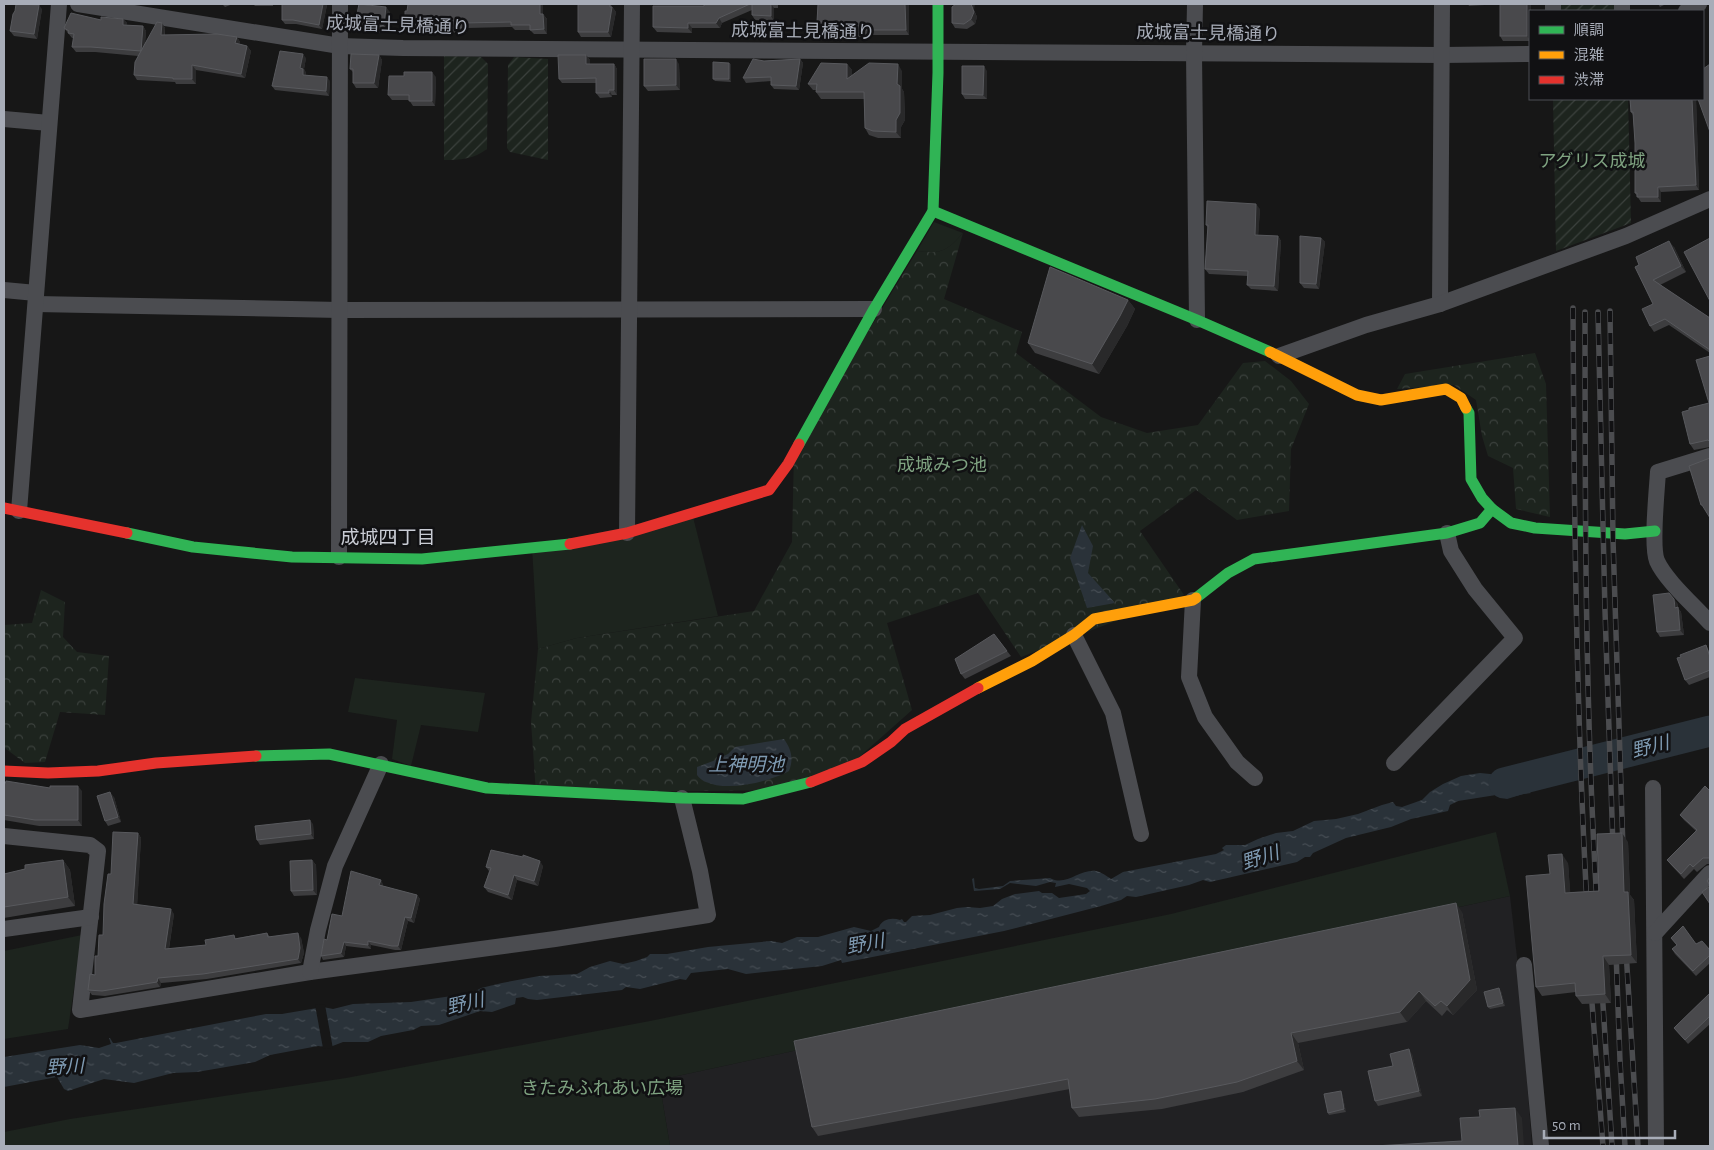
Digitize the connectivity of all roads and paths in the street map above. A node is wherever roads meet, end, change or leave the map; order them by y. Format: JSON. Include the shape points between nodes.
{"nodes":[{"id":1,"x":59,"y":4,"type":"edge"},
{"id":2,"x":78,"y":4,"type":"edge"},
{"id":3,"x":340,"y":4,"type":"edge"},
{"id":4,"x":632,"y":4,"type":"edge"},
{"id":5,"x":938,"y":4,"type":"edge"},
{"id":6,"x":1195,"y":4,"type":"edge"},
{"id":7,"x":1442,"y":4,"type":"edge"},
{"id":8,"x":1699,"y":4,"type":"edge"},
{"id":9,"x":1688,"y":10,"type":"edge"},
{"id":10,"x":340,"y":46,"type":"junction"},
{"id":11,"x":631,"y":49,"type":"junction"},
{"id":12,"x":938,"y":51,"type":"junction"},
{"id":13,"x":1194,"y":52,"type":"junction"},
{"id":14,"x":1529,"y":54,"type":"edge"},
{"id":15,"x":1442,"y":56,"type":"junction"},
{"id":16,"x":4,"y":119,"type":"edge"},
{"id":17,"x":49,"y":123,"type":"junction"},
{"id":18,"x":1710,"y":199,"type":"edge"},
{"id":19,"x":932,"y":211,"type":"junction"},
{"id":20,"x":4,"y":290,"type":"edge"},
{"id":21,"x":36,"y":298,"type":"junction"},
{"id":22,"x":1440,"y":304,"type":"junction"},
{"id":23,"x":629,"y":309,"type":"junction"},
{"id":24,"x":874,"y":309,"type":"junction"},
{"id":25,"x":340,"y":310,"type":"junction"},
{"id":26,"x":1197,"y":320,"type":"junction"},
{"id":27,"x":1279,"y":356,"type":"junction"},
{"id":28,"x":1710,"y":456,"type":"edge"},
{"id":29,"x":1492,"y":509,"type":"junction"},
{"id":30,"x":11,"y":510,"type":"edge"},
{"id":31,"x":1447,"y":532,"type":"junction"},
{"id":32,"x":1655,"y":532,"type":"junction"},
{"id":33,"x":627,"y":533,"type":"junction"},
{"id":34,"x":339,"y":557,"type":"junction"},
{"id":35,"x":1193,"y":600,"type":"junction"},
{"id":36,"x":1710,"y":623,"type":"edge"},
{"id":37,"x":1074,"y":635,"type":"junction"},
{"id":38,"x":381,"y":764,"type":"junction"},
{"id":39,"x":1394,"y":764,"type":"dead end"},
{"id":40,"x":4,"y":771,"type":"edge"},
{"id":41,"x":1255,"y":778,"type":"dead end"},
{"id":42,"x":1652,"y":788,"type":"dead end"},
{"id":43,"x":682,"y":798,"type":"junction"},
{"id":44,"x":1140,"y":834,"type":"dead end"},
{"id":45,"x":4,"y":836,"type":"edge"},
{"id":46,"x":1710,"y":873,"type":"edge"},
{"id":47,"x":91,"y":917,"type":"junction"},
{"id":48,"x":4,"y":929,"type":"edge"},
{"id":49,"x":1655,"y":933,"type":"junction"},
{"id":50,"x":1524,"y":965,"type":"dead end"},
{"id":51,"x":310,"y":972,"type":"junction"},
{"id":52,"x":1541,"y":1146,"type":"edge"},
{"id":53,"x":1656,"y":1146,"type":"edge"}],
"edges":[{"from":1,"to":17,"type":"street"},
{"from":2,"to":10,"type":"street","name":"成城富士見橋通り"},
{"from":3,"to":10,"type":"street"},
{"from":4,"to":11,"type":"street"},
{"from":5,"to":12,"type":"street"},
{"from":6,"to":13,"type":"street"},
{"from":7,"to":15,"type":"street"},
{"from":8,"to":9,"type":"street"},
{"from":10,"to":11,"type":"street","name":"成城富士見橋通り"},
{"from":10,"to":25,"type":"street"},
{"from":11,"to":12,"type":"street","name":"成城富士見橋通り"},
{"from":11,"to":23,"type":"street"},
{"from":12,"to":13,"type":"street","name":"成城富士見橋通り"},
{"from":12,"to":19,"type":"street"},
{"from":13,"to":15,"type":"street","name":"成城富士見橋通り"},
{"from":13,"to":26,"type":"street"},
{"from":14,"to":15,"type":"street","name":"成城富士見橋通り"},
{"from":15,"to":22,"type":"street"},
{"from":16,"to":17,"type":"street"},
{"from":17,"to":21,"type":"street"},
{"from":18,"to":22,"type":"street","via":[[1626,236]]},
{"from":19,"to":24,"type":"street"},
{"from":19,"to":26,"type":"street"},
{"from":20,"to":21,"type":"street"},
{"from":21,"to":25,"type":"street"},
{"from":21,"to":30,"type":"street"},
{"from":22,"to":27,"type":"street","via":[[1366,325]]},
{"from":23,"to":24,"type":"street"},
{"from":23,"to":25,"type":"street"},
{"from":23,"to":33,"type":"street"},
{"from":24,"to":33,"type":"street","via":[[788,464],[769,490]]},
{"from":25,"to":34,"type":"street"},
{"from":26,"to":27,"type":"street"},
{"from":27,"to":29,"type":"street","via":[[1357,395],[1381,400],[1446,389],[1462,398],[1469,413],[1472,479]]},
{"from":28,"to":32,"type":"street","via":[[1658,472]]},
{"from":29,"to":31,"type":"street","via":[[1480,522]]},
{"from":29,"to":32,"type":"street","via":[[1512,523],[1535,528],[1625,534]]},
{"from":30,"to":34,"type":"street","via":[[193,547],[292,557]]},
{"from":31,"to":35,"type":"street","via":[[1254,559],[1228,573]]},
{"from":31,"to":39,"type":"street","via":[[1451,551],[1475,589],[1515,638]]},
{"from":32,"to":36,"type":"street","via":[[1656,560],[1668,578]]},
{"from":33,"to":34,"type":"street","via":[[585,542],[422,559]]},
{"from":35,"to":37,"type":"street","via":[[1094,618]]},
{"from":35,"to":41,"type":"street","via":[[1189,677],[1205,717],[1237,762]]},
{"from":37,"to":43,"type":"street","via":[[1032,661],[935,711],[862,762],[807,784],[743,799]]},
{"from":37,"to":44,"type":"street","via":[[1113,713]]},
{"from":38,"to":40,"type":"street","via":[[329,754],[243,756],[98,771]]},
{"from":38,"to":43,"type":"street","via":[[487,788]]},
{"from":38,"to":51,"type":"street","via":[[335,866]]},
{"from":42,"to":49,"type":"street"},
{"from":43,"to":51,"type":"street","via":[[708,915]]},
{"from":45,"to":47,"type":"street","via":[[90,845],[98,851]]},
{"from":46,"to":49,"type":"street"},
{"from":47,"to":48,"type":"street"},
{"from":47,"to":51,"type":"street","via":[[80,1010]]},
{"from":49,"to":53,"type":"street"},
{"from":50,"to":52,"type":"street"}]}
